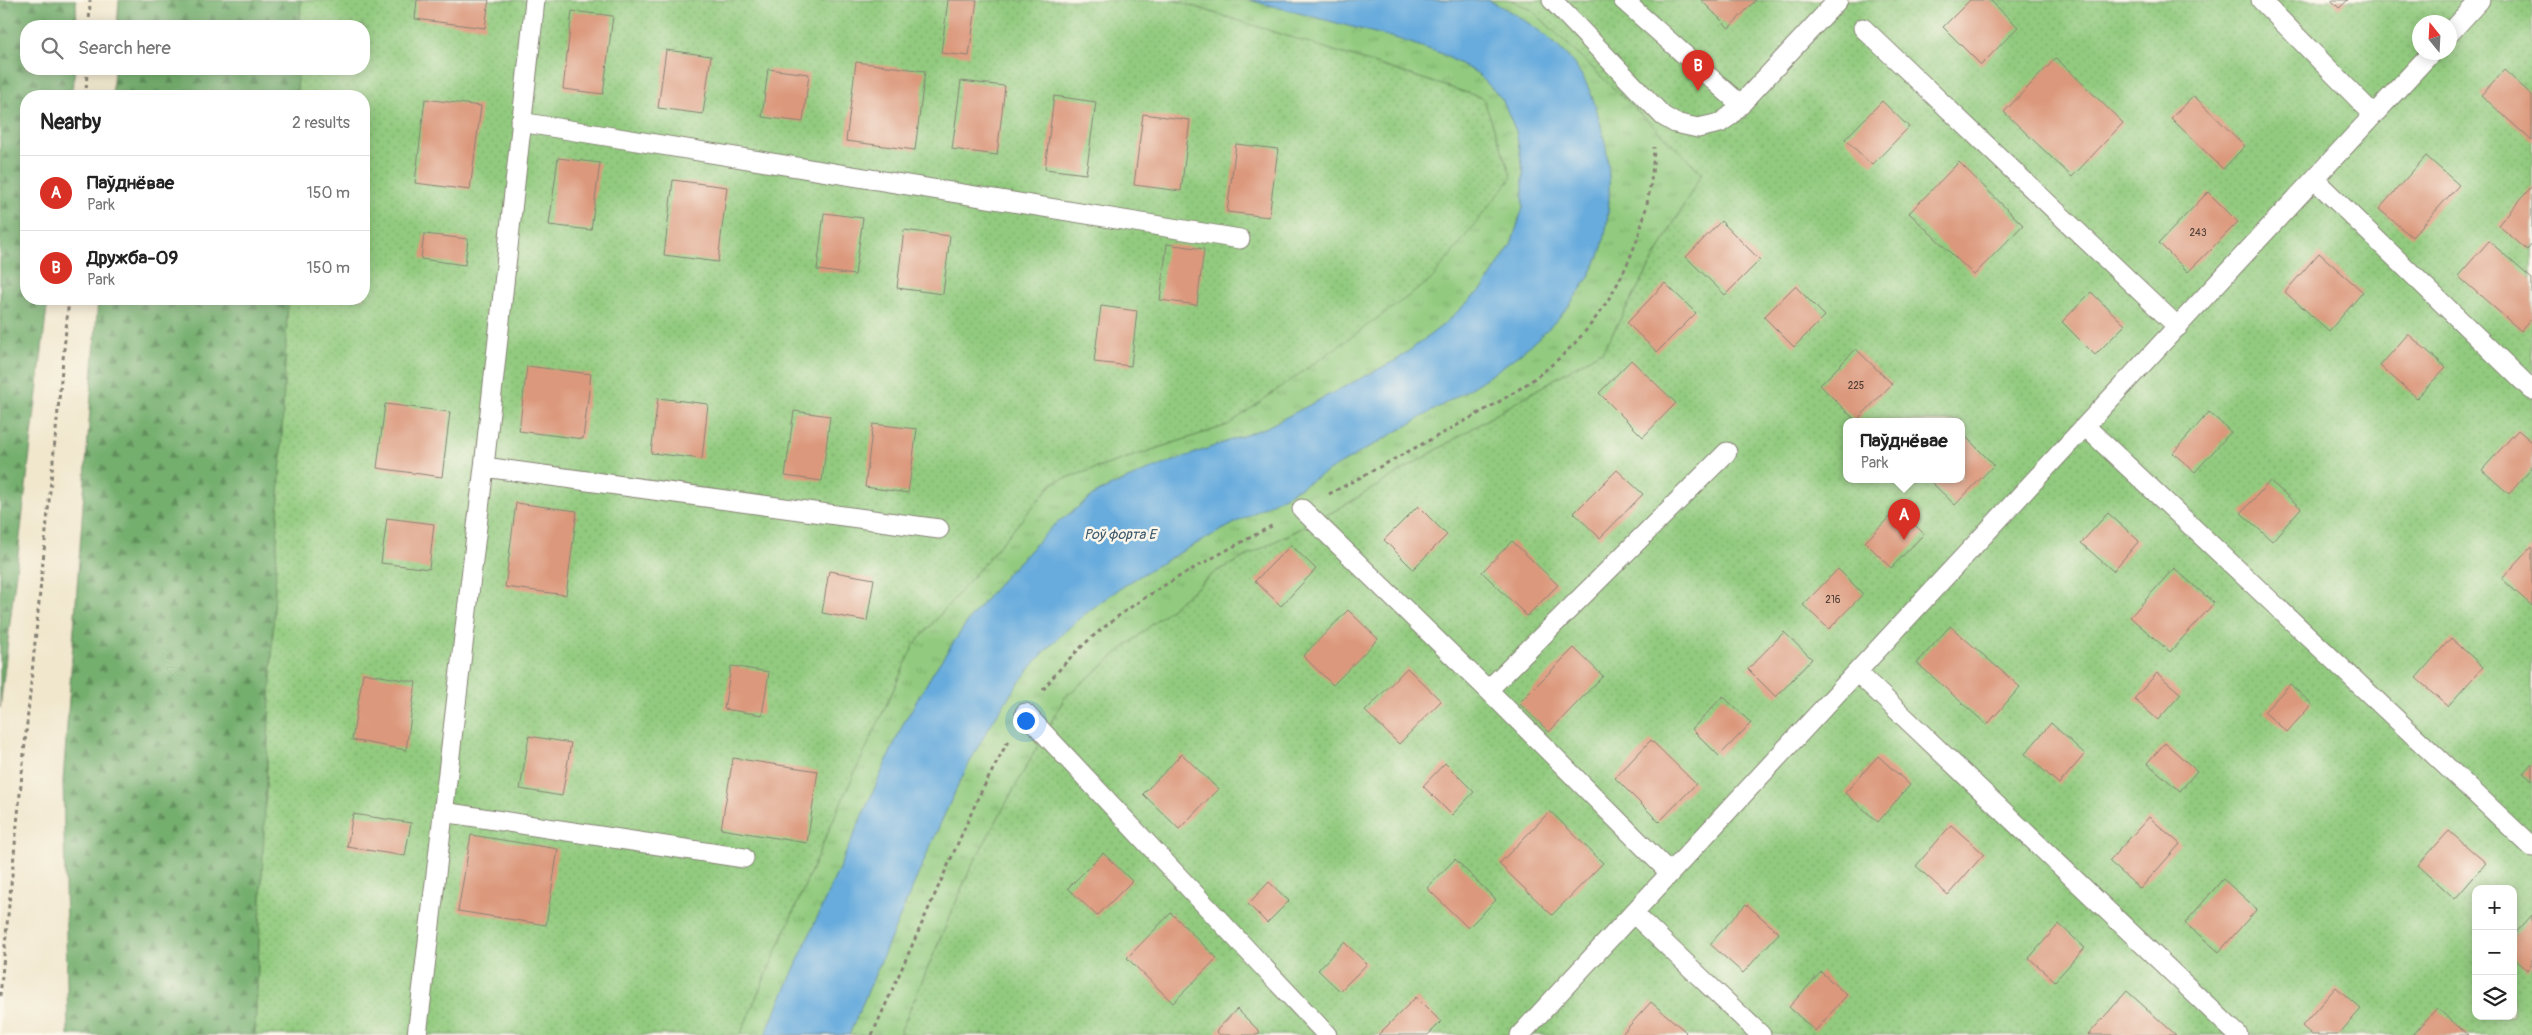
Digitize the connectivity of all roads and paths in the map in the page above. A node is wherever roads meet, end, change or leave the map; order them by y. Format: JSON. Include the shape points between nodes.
{"nodes":[{"id":1,"x":90,"y":0,"type":"edge"},
{"id":2,"x":534,"y":0,"type":"edge"},
{"id":3,"x":1552,"y":0,"type":"edge"},
{"id":4,"x":1623,"y":0,"type":"edge"},
{"id":5,"x":1838,"y":0,"type":"edge"},
{"id":6,"x":2261,"y":0,"type":"edge"},
{"id":7,"x":2480,"y":0,"type":"edge"},
{"id":8,"x":89,"y":20,"type":"edge"},
{"id":9,"x":2457,"y":25,"type":"edge"},
{"id":10,"x":1863,"y":28,"type":"dead end"},
{"id":11,"x":2425,"y":60,"type":"edge"},
{"id":12,"x":87,"y":75,"type":"edge"},
{"id":13,"x":86,"y":90,"type":"edge"},
{"id":14,"x":1741,"y":105,"type":"junction"},
{"id":15,"x":1653,"y":107,"type":"junction"},
{"id":16,"x":2374,"y":115,"type":"junction"},
{"id":17,"x":520,"y":122,"type":"junction"},
{"id":18,"x":2314,"y":179,"type":"junction"},
{"id":19,"x":1240,"y":239,"type":"dead end"},
{"id":20,"x":69,"y":305,"type":"edge"},
{"id":21,"x":2178,"y":327,"type":"junction"},
{"id":22,"x":2532,"y":390,"type":"edge"},
{"id":23,"x":2086,"y":426,"type":"junction"},
{"id":24,"x":1727,"y":452,"type":"dead end"},
{"id":25,"x":484,"y":467,"type":"junction"},
{"id":26,"x":1302,"y":509,"type":"junction"},
{"id":27,"x":939,"y":528,"type":"dead end"},
{"id":28,"x":1858,"y":673,"type":"junction"},
{"id":29,"x":1488,"y":690,"type":"junction"},
{"id":30,"x":1025,"y":713,"type":"junction"},
{"id":31,"x":443,"y":812,"type":"junction"},
{"id":32,"x":2532,"y":847,"type":"edge"},
{"id":33,"x":744,"y":858,"type":"dead end"},
{"id":34,"x":1670,"y":873,"type":"junction"},
{"id":35,"x":1633,"y":914,"type":"junction"},
{"id":36,"x":0,"y":996,"type":"edge"},
{"id":37,"x":417,"y":1035,"type":"edge"},
{"id":38,"x":872,"y":1035,"type":"edge"},
{"id":39,"x":1327,"y":1035,"type":"edge"},
{"id":40,"x":1520,"y":1035,"type":"edge"},
{"id":41,"x":1761,"y":1035,"type":"edge"},
{"id":42,"x":2238,"y":1035,"type":"edge"}],
"edges":[{"from":1,"to":8,"type":"path"},
{"from":2,"to":17,"type":"lane"},
{"from":3,"to":15,"type":"lane"},
{"from":4,"to":14,"type":"lane"},
{"from":5,"to":14,"type":"lane"},
{"from":6,"to":16,"type":"lane"},
{"from":7,"to":9,"type":"lane"},
{"from":10,"to":21,"type":"lane"},
{"from":11,"to":16,"type":"lane"},
{"from":12,"to":13,"type":"path"},
{"from":14,"to":15,"type":"lane","via":[[1720,123],[1698,128],[1675,123]]},
{"from":15,"to":26,"type":"path","via":[[1654,162],[1646,216],[1624,272],[1593,322],[1544,371],[1507,396]]},
{"from":16,"to":18,"type":"lane"},
{"from":17,"to":19,"type":"lane"},
{"from":17,"to":25,"type":"lane"},
{"from":18,"to":21,"type":"lane"},
{"from":18,"to":22,"type":"lane"},
{"from":20,"to":36,"type":"path"},
{"from":21,"to":23,"type":"lane"},
{"from":23,"to":28,"type":"lane"},
{"from":23,"to":32,"type":"lane"},
{"from":24,"to":29,"type":"lane"},
{"from":25,"to":27,"type":"lane"},
{"from":25,"to":31,"type":"lane"},
{"from":26,"to":29,"type":"lane"},
{"from":26,"to":30,"type":"path","via":[[1161,587],[1120,614],[1086,642],[1053,676]]},
{"from":28,"to":34,"type":"lane"},
{"from":28,"to":42,"type":"lane"},
{"from":29,"to":34,"type":"lane"},
{"from":30,"to":38,"type":"path","via":[[979,796]]},
{"from":30,"to":39,"type":"lane"},
{"from":31,"to":33,"type":"lane"},
{"from":31,"to":37,"type":"lane"},
{"from":34,"to":35,"type":"lane"},
{"from":35,"to":40,"type":"lane"},
{"from":35,"to":41,"type":"lane"}]}
